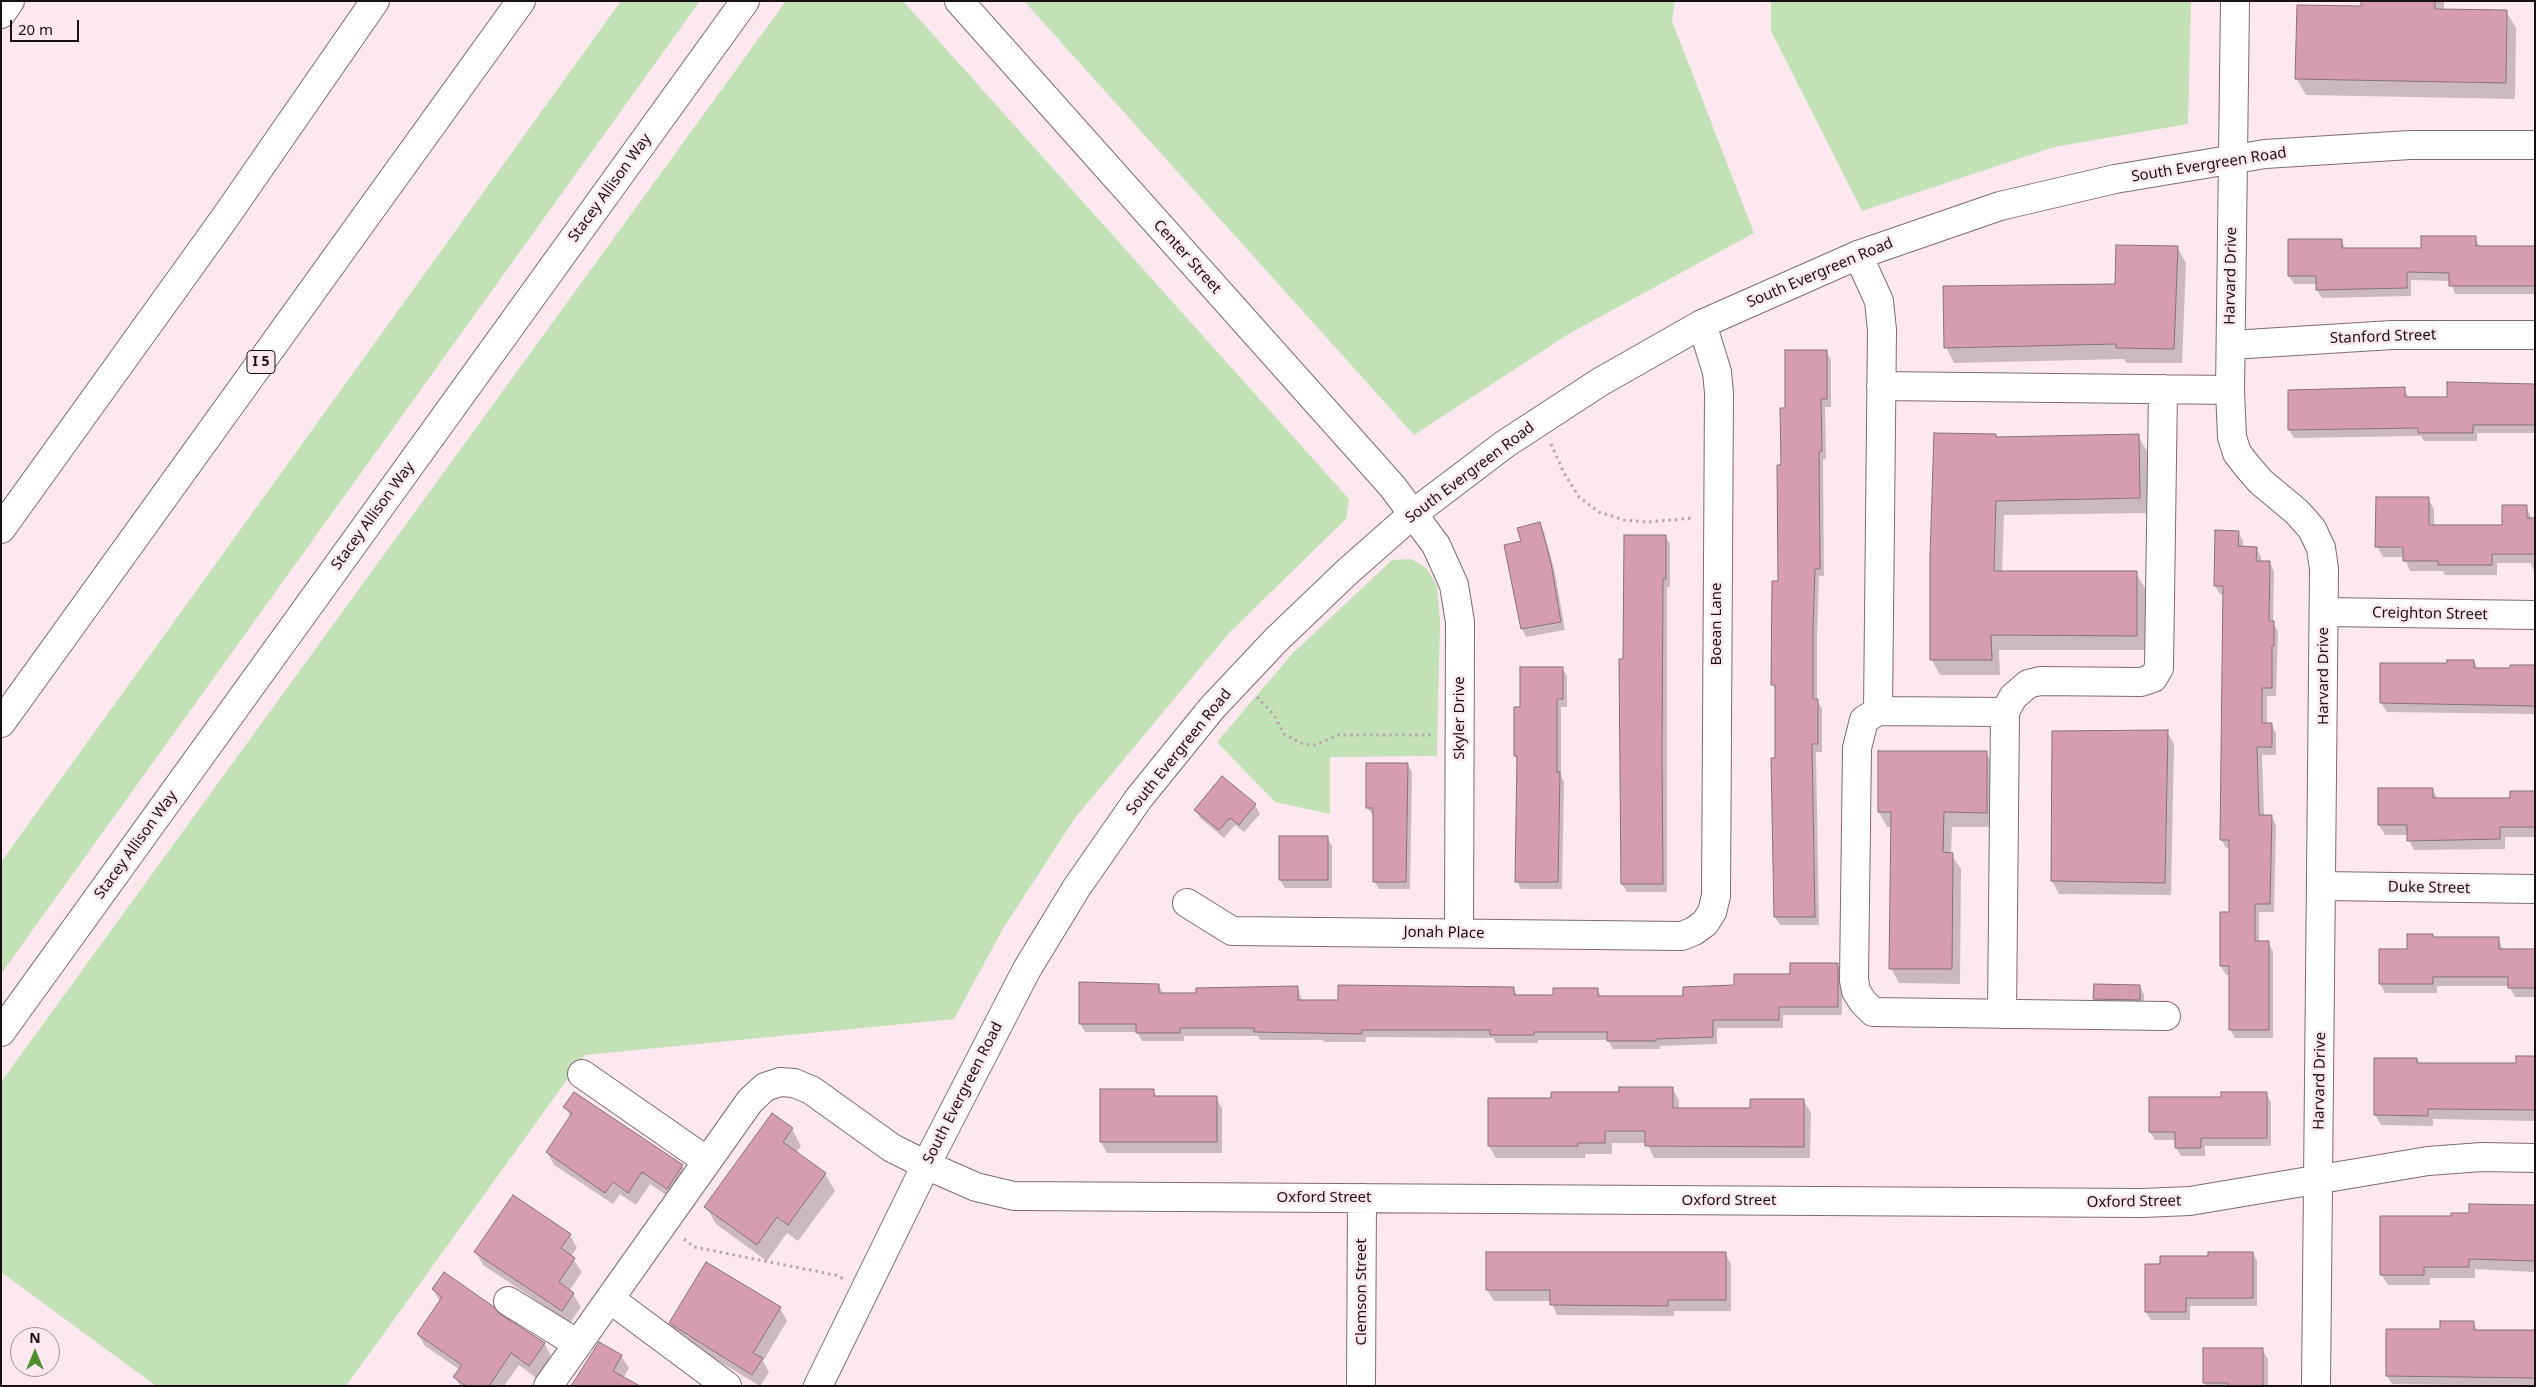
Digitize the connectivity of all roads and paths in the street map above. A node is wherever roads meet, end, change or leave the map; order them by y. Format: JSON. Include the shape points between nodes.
{"nodes":[{"id":1,"x":10,"y":1,"type":"edge"},
{"id":2,"x":375,"y":1,"type":"edge"},
{"id":3,"x":521,"y":1,"type":"edge"},
{"id":4,"x":745,"y":1,"type":"edge"},
{"id":5,"x":959,"y":1,"type":"edge"},
{"id":6,"x":2235,"y":1,"type":"edge"},
{"id":7,"x":1,"y":14,"type":"edge"},
{"id":8,"x":2535,"y":145,"type":"edge"},
{"id":9,"x":2233,"y":158,"type":"junction"},
{"id":10,"x":1858,"y":255,"type":"junction"},
{"id":11,"x":1702,"y":324,"type":"junction"},
{"id":12,"x":2535,"y":335,"type":"edge"},
{"id":13,"x":2231,"y":345,"type":"junction"},
{"id":14,"x":1881,"y":386,"type":"junction"},
{"id":15,"x":2163,"y":389,"type":"junction"},
{"id":16,"x":2230,"y":390,"type":"junction"},
{"id":17,"x":1541,"y":420,"type":"junction"},
{"id":18,"x":1414,"y":514,"type":"junction"},
{"id":19,"x":1718,"y":515,"type":"junction"},
{"id":20,"x":1,"y":529,"type":"edge"},
{"id":21,"x":2325,"y":612,"type":"junction"},
{"id":22,"x":2535,"y":615,"type":"edge"},
{"id":23,"x":1241,"y":677,"type":"junction"},
{"id":24,"x":1878,"y":711,"type":"junction"},
{"id":25,"x":2006,"y":712,"type":"junction"},
{"id":26,"x":1,"y":723,"type":"edge"},
{"id":27,"x":1460,"y":735,"type":"junction"},
{"id":28,"x":2323,"y":886,"type":"junction"},
{"id":29,"x":2535,"y":889,"type":"edge"},
{"id":30,"x":1188,"y":903,"type":"dead end"},
{"id":31,"x":1705,"y":923,"type":"joint"},
{"id":32,"x":1459,"y":933,"type":"junction"},
{"id":33,"x":2002,"y":1014,"type":"junction"},
{"id":34,"x":2166,"y":1016,"type":"dead end"},
{"id":35,"x":1,"y":1032,"type":"edge"},
{"id":36,"x":582,"y":1074,"type":"dead end"},
{"id":37,"x":2535,"y":1158,"type":"edge"},
{"id":38,"x":707,"y":1161,"type":"junction"},
{"id":39,"x":926,"y":1165,"type":"junction"},
{"id":40,"x":2319,"y":1181,"type":"junction"},
{"id":41,"x":1362,"y":1198,"type":"junction"},
{"id":42,"x":664,"y":1223,"type":"junction"},
{"id":43,"x":865,"y":1289,"type":"junction"},
{"id":44,"x":610,"y":1299,"type":"junction"},
{"id":45,"x":508,"y":1300,"type":"dead end"},
{"id":46,"x":578,"y":1344,"type":"junction"},
{"id":47,"x":548,"y":1386,"type":"edge"},
{"id":48,"x":728,"y":1386,"type":"edge"},
{"id":49,"x":818,"y":1386,"type":"edge"},
{"id":50,"x":1361,"y":1386,"type":"edge"},
{"id":51,"x":2316,"y":1386,"type":"edge"}],
"edges":[{"from":1,"to":7,"type":"main road"},
{"from":2,"to":20,"type":"main road","via":[[224,219]]},
{"from":3,"to":26,"type":"main road","number":"I 5"},
{"from":4,"to":35,"type":"main road","name":"Stacey Allison Way"},
{"from":5,"to":18,"type":"main road","name":"Center Street"},
{"from":6,"to":9,"type":"main road","name":"Harvard Drive"},
{"from":8,"to":9,"type":"main road","name":"South Evergreen Road","via":[[2410,145]]},
{"from":9,"to":10,"type":"main road","name":"South Evergreen Road","via":[[2115,179],[2000,206]]},
{"from":9,"to":13,"type":"main road","name":"Harvard Drive"},
{"from":10,"to":11,"type":"main road","name":"South Evergreen Road"},
{"from":10,"to":14,"type":"main road","via":[[1879,301]]},
{"from":11,"to":17,"type":"main road","name":"South Evergreen Road"},
{"from":11,"to":19,"type":"main road","name":"Boean Lane","via":[[1718,372]]},
{"from":12,"to":13,"type":"main road","name":"Stanford Street","via":[[2392,335]]},
{"from":13,"to":16,"type":"main road","name":"Harvard Drive"},
{"from":14,"to":15,"type":"main road"},
{"from":14,"to":24,"type":"main road"},
{"from":15,"to":16,"type":"main road"},
{"from":15,"to":25,"type":"main road","via":[[2159,668],[2152,678],[2141,682],[2040,681],[2028,684],[2013,697]]},
{"from":16,"to":21,"type":"main road","name":"Harvard Drive","via":[[2232,437],[2237,453],[2261,482],[2297,512],[2312,529],[2321,548]]},
{"from":17,"to":18,"type":"main road","name":"South Evergreen Road"},
{"from":17,"to":19,"type":"path","via":[[1574,489],[1599,512],[1624,520],[1648,522]]},
{"from":18,"to":23,"type":"main road","name":"South Evergreen Road","via":[[1347,572]]},
{"from":18,"to":27,"type":"main road","name":"Skyler Drive","via":[[1436,546],[1454,585],[1460,622]]},
{"from":19,"to":31,"type":"main road","name":"Boean Lane","via":[[1716,896]]},
{"from":21,"to":22,"type":"main road","name":"Creighton Street"},
{"from":21,"to":28,"type":"main road","name":"Harvard Drive"},
{"from":23,"to":27,"type":"path","via":[[1274,716],[1284,734],[1303,744],[1315,745],[1339,735]]},
{"from":23,"to":39,"type":"main road","name":"South Evergreen Road","via":[[1145,791],[1077,887],[1027,969]]},
{"from":24,"to":25,"type":"main road"},
{"from":24,"to":33,"type":"main road","via":[[1864,720],[1857,748],[1856,991],[1873,1012]]},
{"from":25,"to":33,"type":"main road"},
{"from":27,"to":32,"type":"main road","name":"Skyler Drive"},
{"from":28,"to":29,"type":"main road","name":"Duke Street"},
{"from":28,"to":40,"type":"main road","name":"Harvard Drive"},
{"from":30,"to":32,"type":"main road","name":"Jonah Place","via":[[1232,931]]},
{"from":31,"to":32,"type":"main road","name":"Jonah Place","via":[[1682,936]]},
{"from":33,"to":34,"type":"main road"},
{"from":36,"to":38,"type":"main road"},
{"from":37,"to":40,"type":"main road","name":"Oxford Street","via":[[2428,1161]]},
{"from":38,"to":39,"type":"main road","name":"Oxford Street","via":[[750,1101],[765,1087],[780,1082],[794,1083],[811,1090],[892,1148]]},
{"from":38,"to":42,"type":"main road","name":"Oxford Street"},
{"from":39,"to":41,"type":"main road","name":"Oxford Street","via":[[976,1187],[1014,1196]]},
{"from":39,"to":43,"type":"main road","name":"South Evergreen Road"},
{"from":40,"to":41,"type":"main road","name":"Oxford Street","via":[[2190,1202],[2142,1203]]},
{"from":40,"to":51,"type":"main road","name":"Harvard Drive"},
{"from":41,"to":50,"type":"main road","name":"Clemson Street"},
{"from":42,"to":43,"type":"path","via":[[694,1247],[835,1275]]},
{"from":42,"to":44,"type":"main road","name":"Oxford Street"},
{"from":43,"to":49,"type":"main road","name":"South Evergreen Road"},
{"from":44,"to":46,"type":"main road","name":"Oxford Street"},
{"from":44,"to":48,"type":"main road"},
{"from":45,"to":46,"type":"main road"},
{"from":46,"to":47,"type":"main road","name":"Oxford Street"}]}
